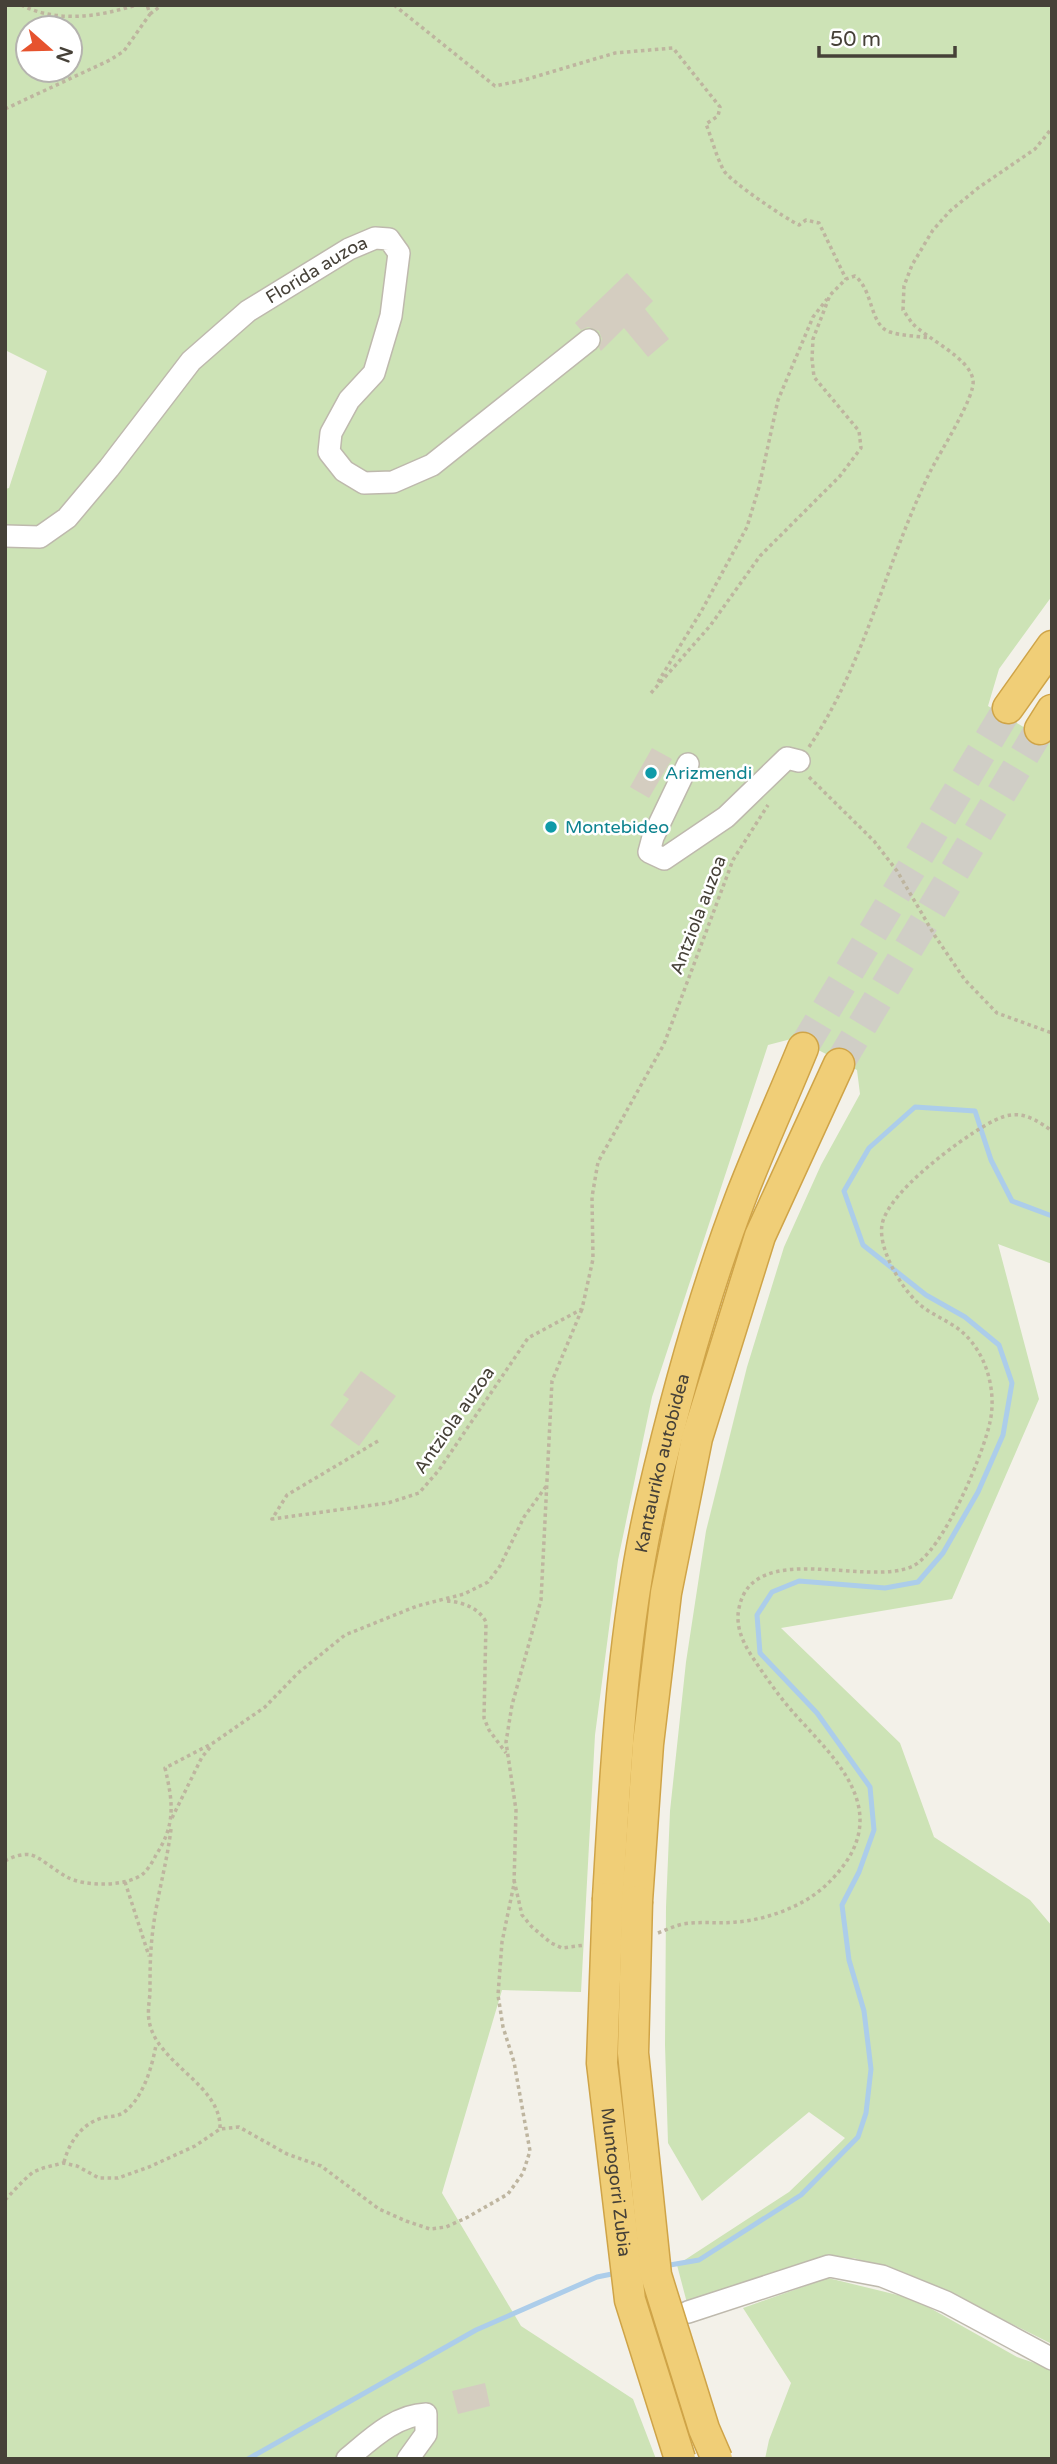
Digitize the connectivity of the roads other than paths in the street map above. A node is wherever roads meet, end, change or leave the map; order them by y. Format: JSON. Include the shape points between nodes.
{"nodes":[{"id":1,"x":589,"y":340,"type":"dead end"},
{"id":2,"x":5,"y":536,"type":"edge"},
{"id":3,"x":1052,"y":646,"type":"edge"},
{"id":4,"x":1008,"y":708,"type":"tunnel mouth"},
{"id":5,"x":799,"y":761,"type":"road end"},
{"id":6,"x":688,"y":764,"type":"dead end"},
{"id":7,"x":803,"y":1048,"type":"tunnel mouth"},
{"id":8,"x":839,"y":1064,"type":"tunnel mouth"},
{"id":9,"x":608,"y":1898,"type":"joint"},
{"id":10,"x":637,"y":1901,"type":"joint"},
{"id":11,"x":688,"y":2312,"type":"dead end"},
{"id":12,"x":1052,"y":2359,"type":"edge"},
{"id":13,"x":347,"y":2459,"type":"edge"},
{"id":14,"x":408,"y":2459,"type":"edge"},
{"id":15,"x":680,"y":2459,"type":"edge"},
{"id":16,"x":717,"y":2459,"type":"edge"}],
"edges":[{"from":1,"to":2,"type":"street","name":"Florida auzoa","via":[[432,465],[393,482],[364,484],[344,471],[329,452],[331,433],[349,400],[373,373],[391,316],[399,253],[389,239],[375,238],[248,311],[191,361],[67,517],[40,537]]},
{"from":3,"to":4,"type":"highway"},
{"from":5,"to":6,"type":"street","via":[[787,758],[726,817],[664,859],[649,852]]},
{"from":7,"to":9,"type":"highway","name":"Kantauriko autobidea","via":[[733,1220],[695,1335],[652,1501],[619,1718]]},
{"from":8,"to":10,"type":"highway","name":"Kantauriko autobidea","via":[[760,1236],[697,1437],[666,1593],[648,1744]]},
{"from":9,"to":15,"type":"highway","name":"Muntogorri Zubia","bridge":true,"via":[[602,2063],[630,2300]]},
{"from":10,"to":16,"type":"highway","name":"Muntogorri Zubia","bridge":true,"via":[[633,2053],[656,2275]]},
{"from":11,"to":12,"type":"street","via":[[829,2266],[882,2276],[946,2302]]},
{"from":13,"to":14,"type":"street","via":[[384,2429],[412,2414],[426,2414],[426,2434]]}]}
